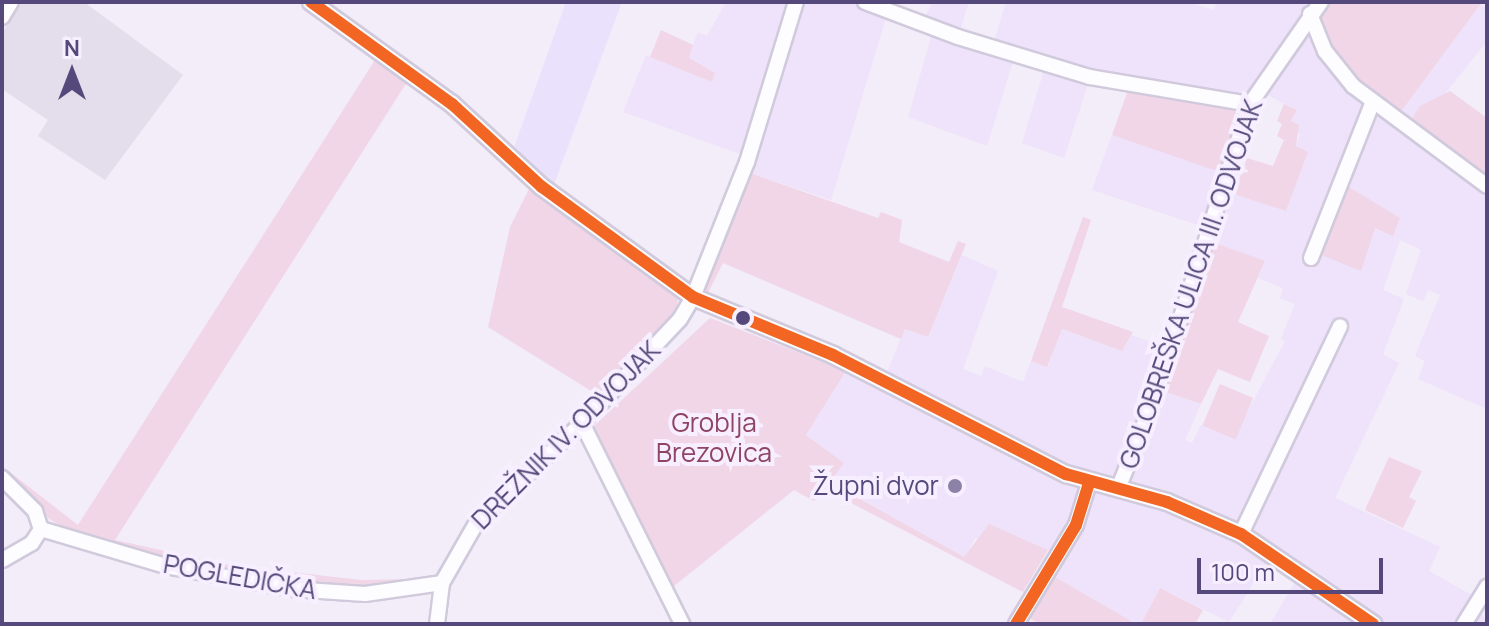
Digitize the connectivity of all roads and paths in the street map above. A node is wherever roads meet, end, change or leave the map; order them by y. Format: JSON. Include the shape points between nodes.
{"nodes":[{"id":1,"x":11,"y":2,"type":"edge"},
{"id":2,"x":311,"y":2,"type":"edge"},
{"id":3,"x":796,"y":2,"type":"edge"},
{"id":4,"x":865,"y":2,"type":"edge"},
{"id":5,"x":1321,"y":2,"type":"edge"},
{"id":6,"x":1310,"y":14,"type":"junction"},
{"id":7,"x":2,"y":17,"type":"edge"},
{"id":8,"x":1250,"y":104,"type":"junction"},
{"id":9,"x":1372,"y":104,"type":"junction"},
{"id":10,"x":1487,"y":186,"type":"edge"},
{"id":11,"x":1311,"y":258,"type":"dead end"},
{"id":12,"x":693,"y":297,"type":"junction"},
{"id":13,"x":1340,"y":326,"type":"dead end"},
{"id":14,"x":582,"y":423,"type":"junction"},
{"id":15,"x":2,"y":478,"type":"edge"},
{"id":16,"x":1089,"y":483,"type":"junction"},
{"id":17,"x":1118,"y":489,"type":"junction"},
{"id":18,"x":41,"y":529,"type":"junction"},
{"id":19,"x":1241,"y":534,"type":"junction"},
{"id":20,"x":2,"y":560,"type":"edge"},
{"id":21,"x":442,"y":583,"type":"junction"},
{"id":22,"x":1487,"y":587,"type":"edge"},
{"id":23,"x":437,"y":624,"type":"edge"},
{"id":24,"x":682,"y":624,"type":"edge"},
{"id":25,"x":1016,"y":624,"type":"edge"},
{"id":26,"x":1373,"y":624,"type":"edge"},
{"id":27,"x":1464,"y":624,"type":"edge"}],
"edges":[{"from":1,"to":7,"type":"street"},
{"from":2,"to":12,"type":"street","via":[[452,104],[542,187]]},
{"from":3,"to":12,"type":"street","name":"DREŽNIK IV. ODVOJAK","via":[[747,162]]},
{"from":4,"to":8,"type":"street","via":[[1090,77]]},
{"from":5,"to":6,"type":"street","name":"GOLOBREŠKA ULICA III. ODVOJAK"},
{"from":6,"to":8,"type":"street","name":"GOLOBREŠKA ULICA III. ODVOJAK"},
{"from":6,"to":9,"type":"street","via":[[1325,51]]},
{"from":8,"to":17,"type":"street","name":"GOLOBREŠKA ULICA III. ODVOJAK","via":[[1155,397]]},
{"from":9,"to":10,"type":"street"},
{"from":9,"to":11,"type":"street"},
{"from":12,"to":14,"type":"street","name":"DREŽNIK IV. ODVOJAK","via":[[680,319]]},
{"from":12,"to":16,"type":"street","via":[[833,355]]},
{"from":13,"to":19,"type":"street"},
{"from":14,"to":21,"type":"street","name":"DREŽNIK IV. ODVOJAK","via":[[485,512],[453,556]]},
{"from":14,"to":24,"type":"street"},
{"from":15,"to":18,"type":"street","via":[[35,511]]},
{"from":16,"to":17,"type":"street"},
{"from":16,"to":25,"type":"street","via":[[1076,525]]},
{"from":17,"to":19,"type":"street","via":[[1167,502]]},
{"from":18,"to":20,"type":"street","via":[[32,543]]},
{"from":18,"to":21,"type":"street","name":"POGLEDIČKA","via":[[166,566],[291,589],[365,594]]},
{"from":19,"to":26,"type":"street"},
{"from":21,"to":23,"type":"street","name":"DREŽNIK IV. ODVOJAK"},
{"from":22,"to":27,"type":"street"}]}
